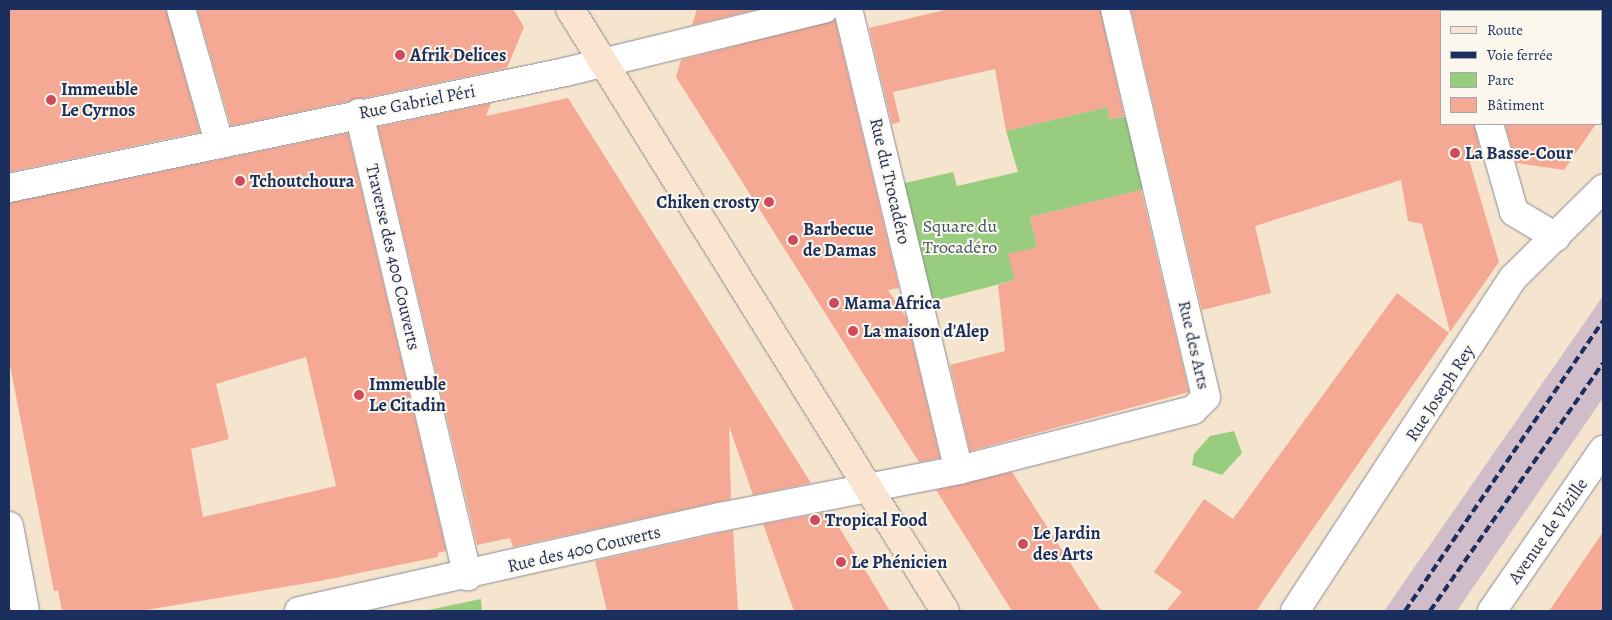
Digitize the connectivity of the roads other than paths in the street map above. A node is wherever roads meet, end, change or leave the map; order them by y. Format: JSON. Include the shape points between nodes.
{"nodes":[{"id":1,"x":181,"y":9,"type":"edge"},
{"id":2,"x":570,"y":9,"type":"edge"},
{"id":3,"x":824,"y":9,"type":"edge"},
{"id":4,"x":848,"y":9,"type":"edge"},
{"id":5,"x":1115,"y":9,"type":"edge"},
{"id":6,"x":603,"y":63,"type":"junction"},
{"id":7,"x":360,"y":113,"type":"junction"},
{"id":8,"x":1489,"y":125,"type":"edge"},
{"id":9,"x":219,"y":142,"type":"junction"},
{"id":10,"x":9,"y":188,"type":"edge"},
{"id":11,"x":1603,"y":189,"type":"edge"},
{"id":12,"x":1556,"y":237,"type":"junction"},
{"id":13,"x":1603,"y":450,"type":"edge"},
{"id":14,"x":959,"y":470,"type":"junction"},
{"id":15,"x":870,"y":488,"type":"junction"},
{"id":16,"x":9,"y":526,"type":"edge"},
{"id":17,"x":468,"y":576,"type":"junction"},
{"id":18,"x":25,"y":611,"type":"edge"},
{"id":19,"x":298,"y":611,"type":"edge"},
{"id":20,"x":945,"y":611,"type":"edge"},
{"id":21,"x":1295,"y":611,"type":"edge"},
{"id":22,"x":1492,"y":611,"type":"edge"}],
"edges":[{"from":1,"to":9,"type":"street"},
{"from":2,"to":6,"type":"street"},
{"from":3,"to":6,"type":"street","name":"Rue Gabriel Péri"},
{"from":4,"to":14,"type":"street","name":"Rue du Trocadéro"},
{"from":5,"to":14,"type":"street","name":"Rue des Arts","via":[[1206,398],[1193,410]]},
{"from":6,"to":7,"type":"street","name":"Rue Gabriel Péri"},
{"from":6,"to":15,"type":"street"},
{"from":7,"to":9,"type":"street","name":"Rue Gabriel Péri"},
{"from":7,"to":17,"type":"street","name":"Traverse des 400 Couverts"},
{"from":8,"to":12,"type":"street","via":[[1514,212]]},
{"from":9,"to":10,"type":"street","name":"Rue Gabriel Péri"},
{"from":11,"to":12,"type":"street","name":"Rue Joseph Rey"},
{"from":12,"to":21,"type":"street","name":"Rue Joseph Rey","via":[[1513,278]]},
{"from":13,"to":22,"type":"street","name":"Avenue de Vizille"},
{"from":14,"to":15,"type":"street","name":"Rue des Arts"},
{"from":15,"to":17,"type":"street","name":"Rue des 400 Couverts","via":[[720,517]]},
{"from":15,"to":20,"type":"street"},
{"from":16,"to":18,"type":"street"},
{"from":17,"to":19,"type":"street","name":"Rue des 400 Couverts"}]}
